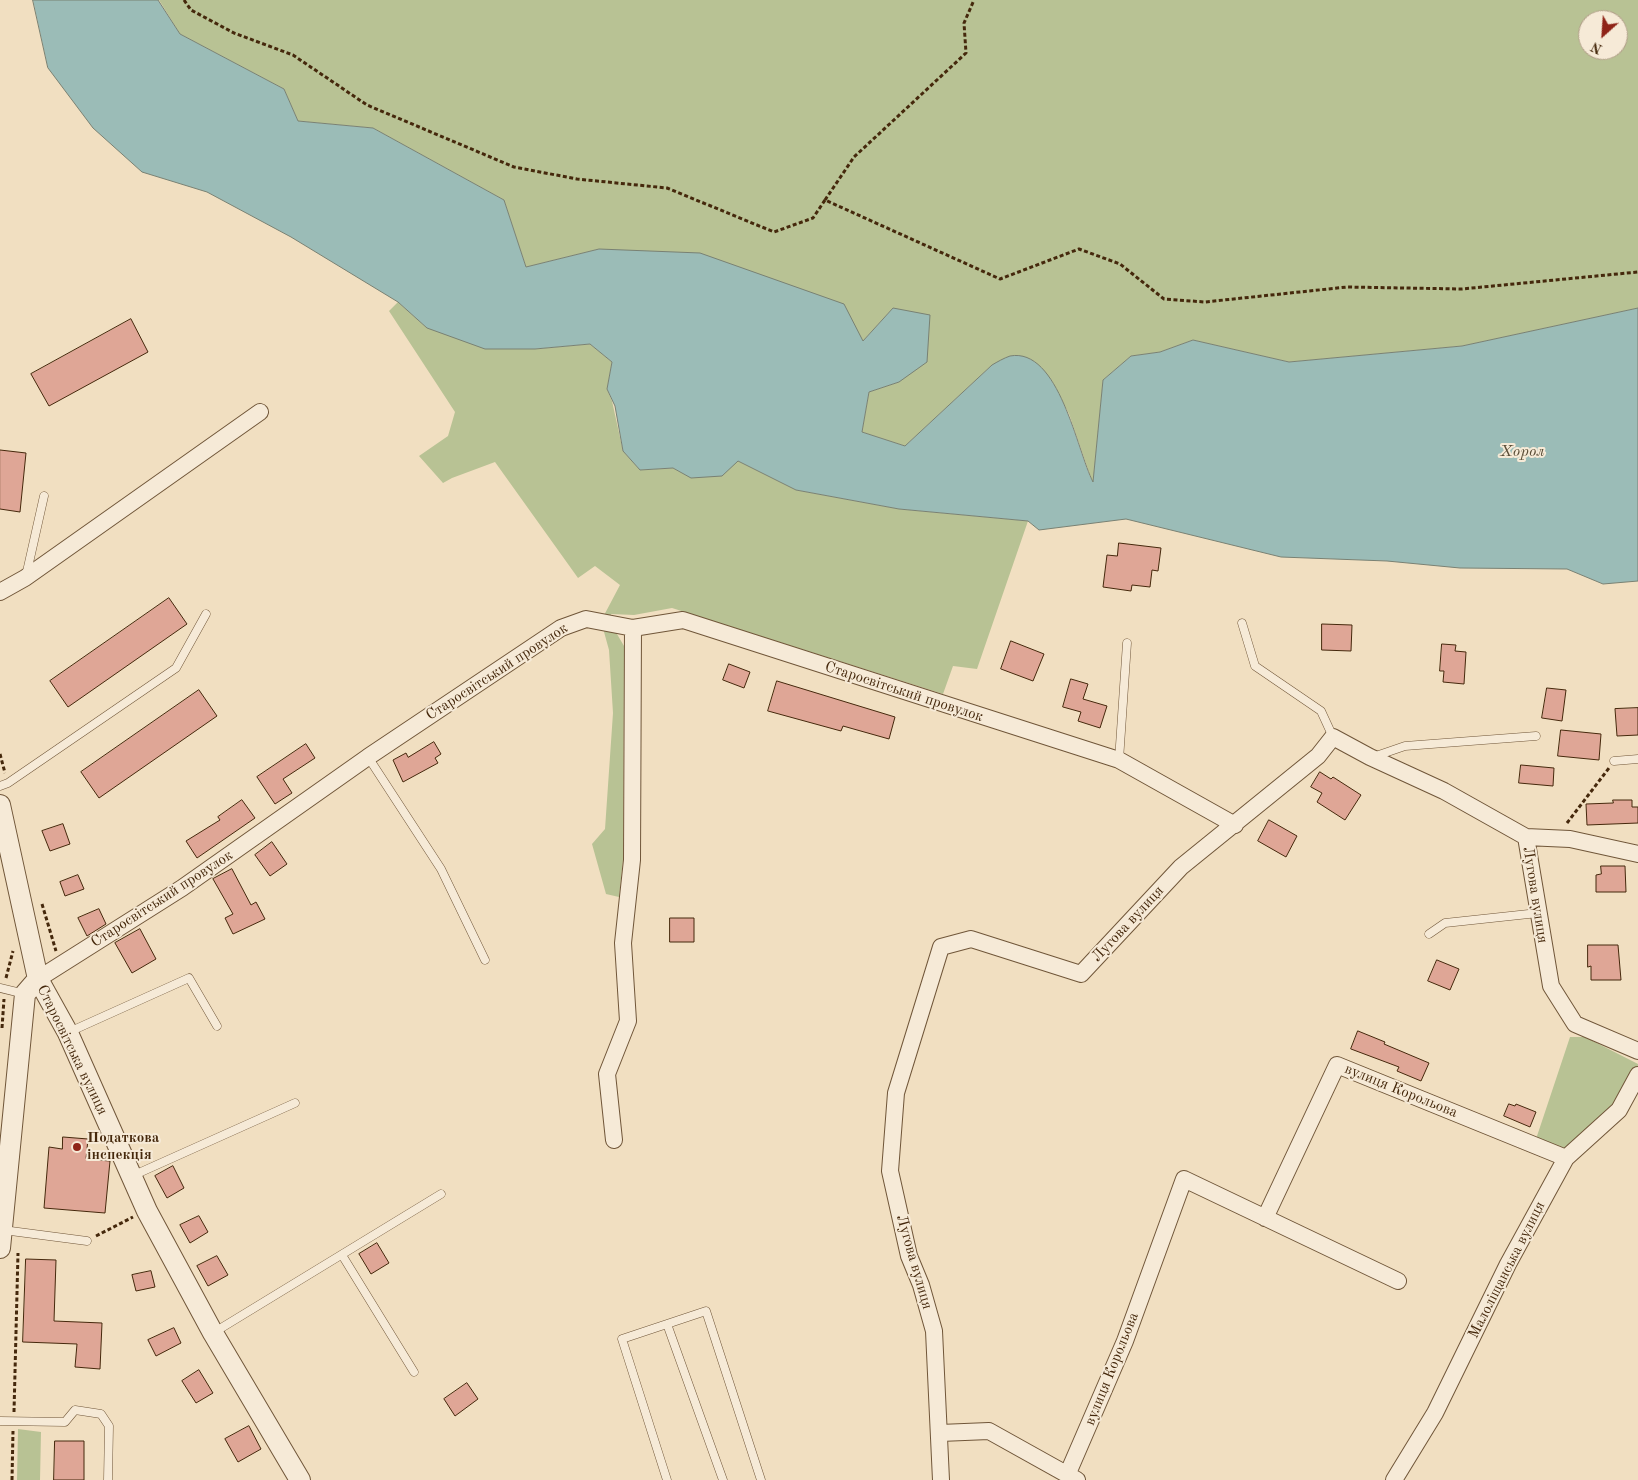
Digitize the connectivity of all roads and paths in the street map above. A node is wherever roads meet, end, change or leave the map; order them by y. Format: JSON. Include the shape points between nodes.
{"nodes":[{"id":1,"x":184,"y":0,"type":"edge"},
{"id":2,"x":974,"y":0,"type":"edge"},
{"id":3,"x":825,"y":200,"type":"junction"},
{"id":4,"x":1638,"y":272,"type":"edge"},
{"id":5,"x":260,"y":412,"type":"dead end"},
{"id":6,"x":44,"y":496,"type":"dead end"},
{"id":7,"x":25,"y":578,"type":"junction"},
{"id":8,"x":0,"y":592,"type":"edge"},
{"id":9,"x":206,"y":614,"type":"dead end"},
{"id":10,"x":1242,"y":624,"type":"dead end"},
{"id":11,"x":633,"y":628,"type":"junction"},
{"id":12,"x":1127,"y":643,"type":"dead end"},
{"id":13,"x":1536,"y":736,"type":"dead end"},
{"id":14,"x":1333,"y":737,"type":"junction"},
{"id":15,"x":368,"y":757,"type":"junction"},
{"id":16,"x":1370,"y":757,"type":"junction"},
{"id":17,"x":1638,"y":759,"type":"edge"},
{"id":18,"x":1119,"y":760,"type":"junction"},
{"id":19,"x":1614,"y":761,"type":"joint"},
{"id":20,"x":0,"y":786,"type":"edge"},
{"id":21,"x":0,"y":807,"type":"edge"},
{"id":22,"x":1234,"y":825,"type":"junction"},
{"id":23,"x":1526,"y":837,"type":"junction"},
{"id":24,"x":1556,"y":838,"type":"junction"},
{"id":25,"x":1638,"y":854,"type":"edge"},
{"id":26,"x":1538,"y":913,"type":"junction"},
{"id":27,"x":1429,"y":934,"type":"dead end"},
{"id":28,"x":15,"y":942,"type":"dead end"},
{"id":29,"x":484,"y":960,"type":"dead end"},
{"id":30,"x":32,"y":986,"type":"junction"},
{"id":31,"x":2,"y":988,"type":"edge"},
{"id":32,"x":217,"y":1026,"type":"dead end"},
{"id":33,"x":2,"y":1032,"type":"dead end"},
{"id":34,"x":68,"y":1033,"type":"junction"},
{"id":35,"x":1638,"y":1051,"type":"edge"},
{"id":36,"x":1638,"y":1075,"type":"edge"},
{"id":37,"x":295,"y":1103,"type":"dead end"},
{"id":38,"x":614,"y":1140,"type":"dead end"},
{"id":39,"x":1566,"y":1158,"type":"junction"},
{"id":40,"x":130,"y":1176,"type":"junction"},
{"id":41,"x":441,"y":1194,"type":"dead end"},
{"id":42,"x":147,"y":1211,"type":"junction"},
{"id":43,"x":1265,"y":1218,"type":"junction"},
{"id":44,"x":0,"y":1238,"type":"edge"},
{"id":45,"x":87,"y":1241,"type":"joint"},
{"id":46,"x":342,"y":1254,"type":"junction"},
{"id":47,"x":1398,"y":1282,"type":"dead end"},
{"id":48,"x":667,"y":1324,"type":"junction"},
{"id":49,"x":213,"y":1332,"type":"junction"},
{"id":50,"x":414,"y":1372,"type":"dead end"},
{"id":51,"x":0,"y":1421,"type":"edge"},
{"id":52,"x":940,"y":1433,"type":"junction"},
{"id":53,"x":1072,"y":1476,"type":"edge"},
{"id":54,"x":108,"y":1480,"type":"edge"},
{"id":55,"x":300,"y":1480,"type":"edge"},
{"id":56,"x":667,"y":1480,"type":"edge"},
{"id":57,"x":723,"y":1480,"type":"edge"},
{"id":58,"x":761,"y":1480,"type":"edge"},
{"id":59,"x":941,"y":1480,"type":"edge"},
{"id":60,"x":1394,"y":1480,"type":"edge"}],
"edges":[{"from":1,"to":3,"type":"path","via":[[191,10],[234,33],[293,54],[367,105],[514,167],[577,179],[667,188],[774,232],[813,218]]},
{"from":2,"to":3,"type":"path","via":[[964,23],[966,53],[854,157]]},
{"from":3,"to":4,"type":"path","via":[[1000,279],[1079,249],[1120,264],[1164,300],[1205,302],[1347,287],[1462,288]]},
{"from":5,"to":7,"type":"street"},
{"from":6,"to":7,"type":"lane"},
{"from":7,"to":8,"type":"street"},
{"from":9,"to":20,"type":"lane","via":[[176,668]]},
{"from":10,"to":14,"type":"lane","via":[[1255,666],[1321,711]]},
{"from":11,"to":15,"type":"street","name":"Старосвітський провулок","via":[[586,619],[561,628]]},
{"from":11,"to":18,"type":"street","name":"Старосвітський провулок","via":[[683,620]]},
{"from":11,"to":38,"type":"street","via":[[632,860],[623,943],[628,1021],[607,1074]]},
{"from":12,"to":18,"type":"lane"},
{"from":13,"to":16,"type":"lane","via":[[1406,746]]},
{"from":14,"to":16,"type":"street","name":"Лугова вулиця"},
{"from":14,"to":22,"type":"street","name":"Лугова вулиця","via":[[1318,756]]},
{"from":15,"to":29,"type":"lane","via":[[441,869]]},
{"from":15,"to":30,"type":"street","name":"Старосвітський провулок","via":[[182,888]]},
{"from":16,"to":23,"type":"street","name":"Лугова вулиця","via":[[1444,791]]},
{"from":17,"to":19,"type":"lane"},
{"from":18,"to":22,"type":"street","name":"Старосвітський провулок"},
{"from":19,"to":24,"type":"path"},
{"from":21,"to":30,"type":"street","name":"Старосвітська вулиця"},
{"from":22,"to":52,"type":"street","name":"Лугова вулиця","via":[[1181,867],[1081,974],[971,939],[941,947],[896,1093],[890,1171],[909,1256],[934,1331]]},
{"from":23,"to":24,"type":"street"},
{"from":23,"to":26,"type":"street","name":"Лугова вулиця"},
{"from":24,"to":25,"type":"street","via":[[1570,838]]},
{"from":26,"to":27,"type":"lane","via":[[1445,923]]},
{"from":26,"to":35,"type":"street","name":"Лугова вулиця","via":[[1551,986],[1575,1024]]},
{"from":28,"to":31,"type":"path"},
{"from":30,"to":31,"type":"lane"},
{"from":30,"to":34,"type":"street","name":"Старосвітська вулиця"},
{"from":30,"to":44,"type":"street"},
{"from":31,"to":33,"type":"path"},
{"from":32,"to":34,"type":"lane","via":[[190,978]]},
{"from":34,"to":40,"type":"street","name":"Старосвітська вулиця"},
{"from":36,"to":39,"type":"street","name":"Малоліщанська вулиця","via":[[1619,1110]]},
{"from":37,"to":40,"type":"lane"},
{"from":39,"to":43,"type":"street","name":"вулиця Корольова","via":[[1337,1065]]},
{"from":39,"to":60,"type":"street","name":"Малоліщанська вулиця","via":[[1508,1264],[1435,1413]]},
{"from":40,"to":42,"type":"street","name":"Старосвітська вулиця"},
{"from":41,"to":46,"type":"lane"},
{"from":42,"to":45,"type":"path"},
{"from":42,"to":49,"type":"street","name":"Старосвітська вулиця"},
{"from":43,"to":47,"type":"street","name":"вулиця Корольова"},
{"from":43,"to":53,"type":"street","name":"вулиця Корольова","via":[[1184,1179]]},
{"from":44,"to":45,"type":"lane"},
{"from":46,"to":49,"type":"lane"},
{"from":46,"to":50,"type":"lane"},
{"from":48,"to":56,"type":"lane","via":[[622,1339]]},
{"from":48,"to":57,"type":"lane"},
{"from":48,"to":58,"type":"lane","via":[[706,1311]]},
{"from":49,"to":55,"type":"street","name":"Старосвітська вулиця"},
{"from":51,"to":54,"type":"lane","via":[[65,1422],[75,1410],[101,1414],[109,1426]]},
{"from":52,"to":53,"type":"street","via":[[989,1431]]},
{"from":52,"to":59,"type":"street","name":"Лугова вулиця"}]}
